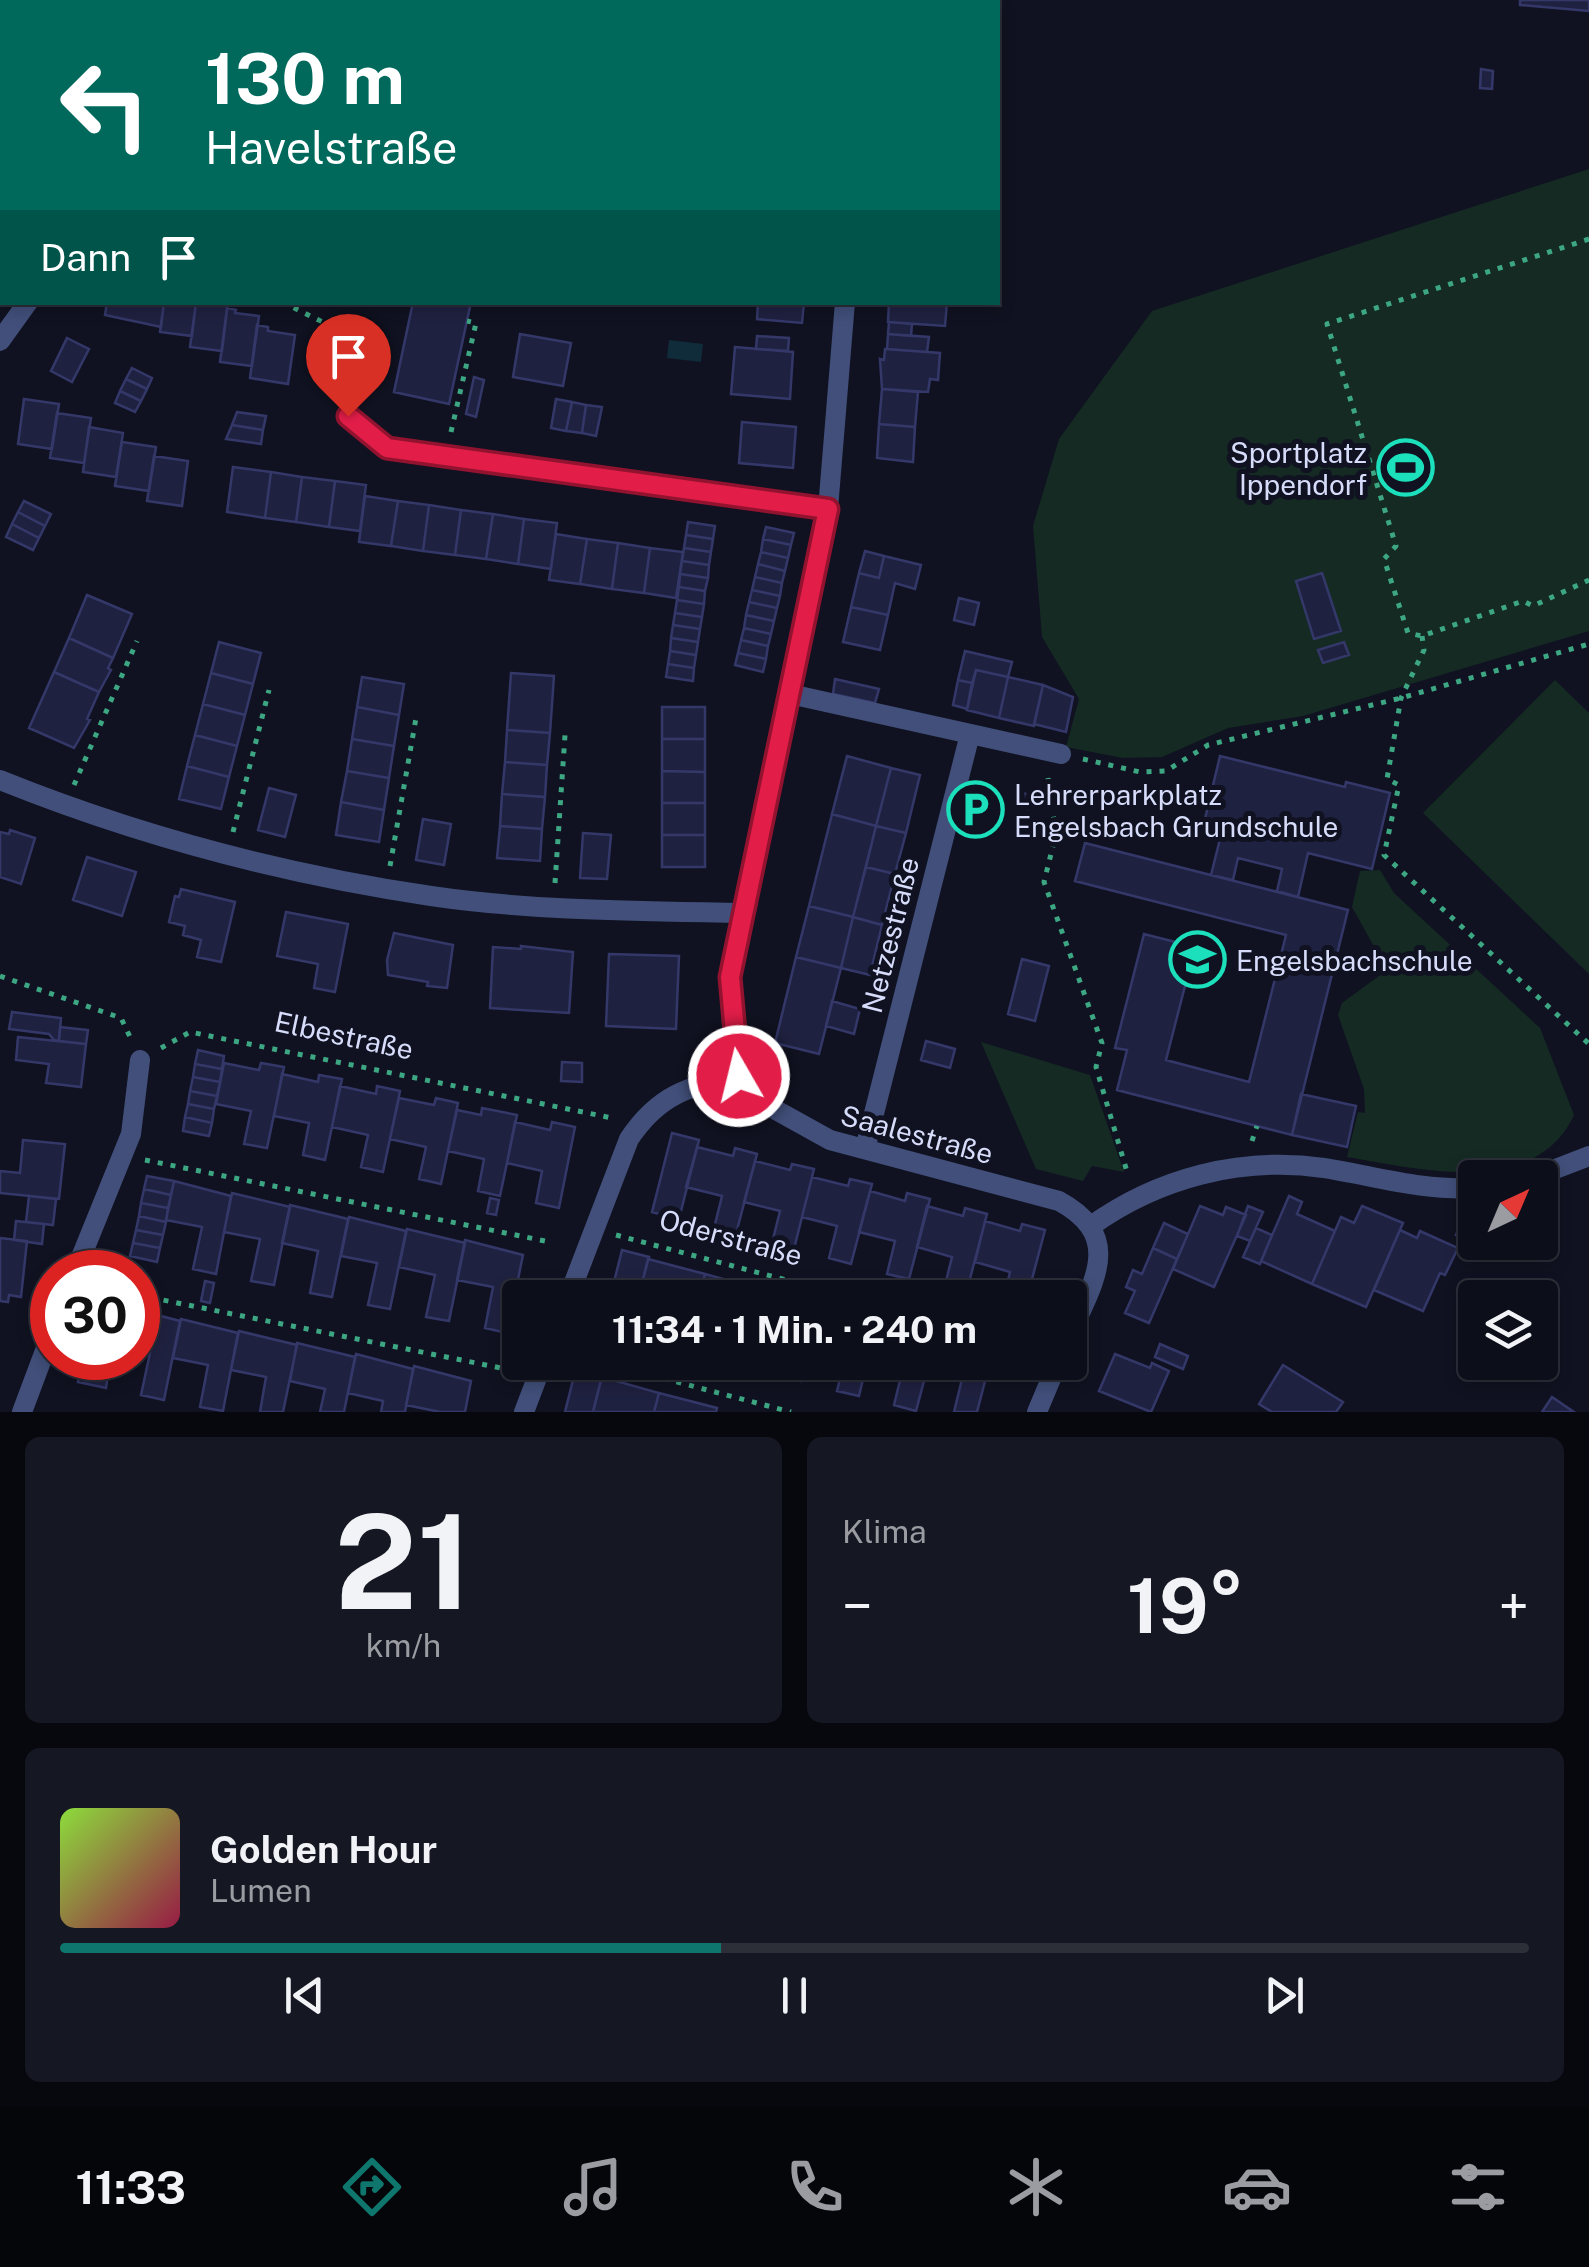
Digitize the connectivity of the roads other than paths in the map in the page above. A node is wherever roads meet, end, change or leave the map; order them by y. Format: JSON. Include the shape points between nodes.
{"nodes":[{"id":1,"x":26,"y":305,"type":"edge"},
{"id":2,"x":845,"y":305,"type":"edge"},
{"id":3,"x":0,"y":341,"type":"edge"},
{"id":4,"x":348,"y":416,"type":"road end"},
{"id":5,"x":828,"y":509,"type":"junction"},
{"id":6,"x":790,"y":694,"type":"junction"},
{"id":7,"x":970,"y":734,"type":"junction"},
{"id":8,"x":1052,"y":752,"type":"road end"},
{"id":9,"x":0,"y":780,"type":"edge"},
{"id":10,"x":742,"y":913,"type":"junction"},
{"id":11,"x":140,"y":1060,"type":"road end"},
{"id":12,"x":739,"y":1076,"type":"junction"},
{"id":13,"x":864,"y":1149,"type":"junction"},
{"id":14,"x":1589,"y":1156,"type":"edge"},
{"id":15,"x":1558,"y":1168,"type":"edge"},
{"id":16,"x":1458,"y":1189,"type":"edge"},
{"id":17,"x":1091,"y":1226,"type":"junction"},
{"id":18,"x":84,"y":1250,"type":"edge"},
{"id":19,"x":575,"y":1280,"type":"edge"},
{"id":20,"x":1087,"y":1294,"type":"edge"},
{"id":21,"x":34,"y":1380,"type":"edge"},
{"id":22,"x":536,"y":1380,"type":"edge"},
{"id":23,"x":1050,"y":1380,"type":"edge"},
{"id":24,"x":22,"y":1412,"type":"edge"},
{"id":25,"x":524,"y":1412,"type":"edge"},
{"id":26,"x":1037,"y":1412,"type":"edge"}],
"edges":[{"from":1,"to":3,"type":"street"},
{"from":2,"to":5,"type":"street"},
{"from":4,"to":5,"type":"street","via":[[387,448]]},
{"from":5,"to":6,"type":"street"},
{"from":6,"to":7,"type":"street"},
{"from":6,"to":10,"type":"street"},
{"from":7,"to":8,"type":"street"},
{"from":7,"to":13,"type":"street","name":"Netzestraße"},
{"from":9,"to":10,"type":"street","via":[[150,835],[305,875],[435,896]]},
{"from":10,"to":12,"type":"street","via":[[730,977]]},
{"from":11,"to":18,"type":"street","via":[[131,1134]]},
{"from":12,"to":13,"type":"street","name":"Saalestraße","via":[[765,1104],[799,1125]]},
{"from":12,"to":19,"type":"street","via":[[674,1094],[639,1124]]},
{"from":13,"to":17,"type":"street","name":"Saalestraße","via":[[1060,1202]]},
{"from":14,"to":15,"type":"street"},
{"from":16,"to":17,"type":"street","via":[[1290,1166],[1202,1174],[1170,1182]]},
{"from":17,"to":20,"type":"street","via":[[1100,1247]]},
{"from":21,"to":24,"type":"street"},
{"from":22,"to":25,"type":"street"},
{"from":23,"to":26,"type":"street"}]}
